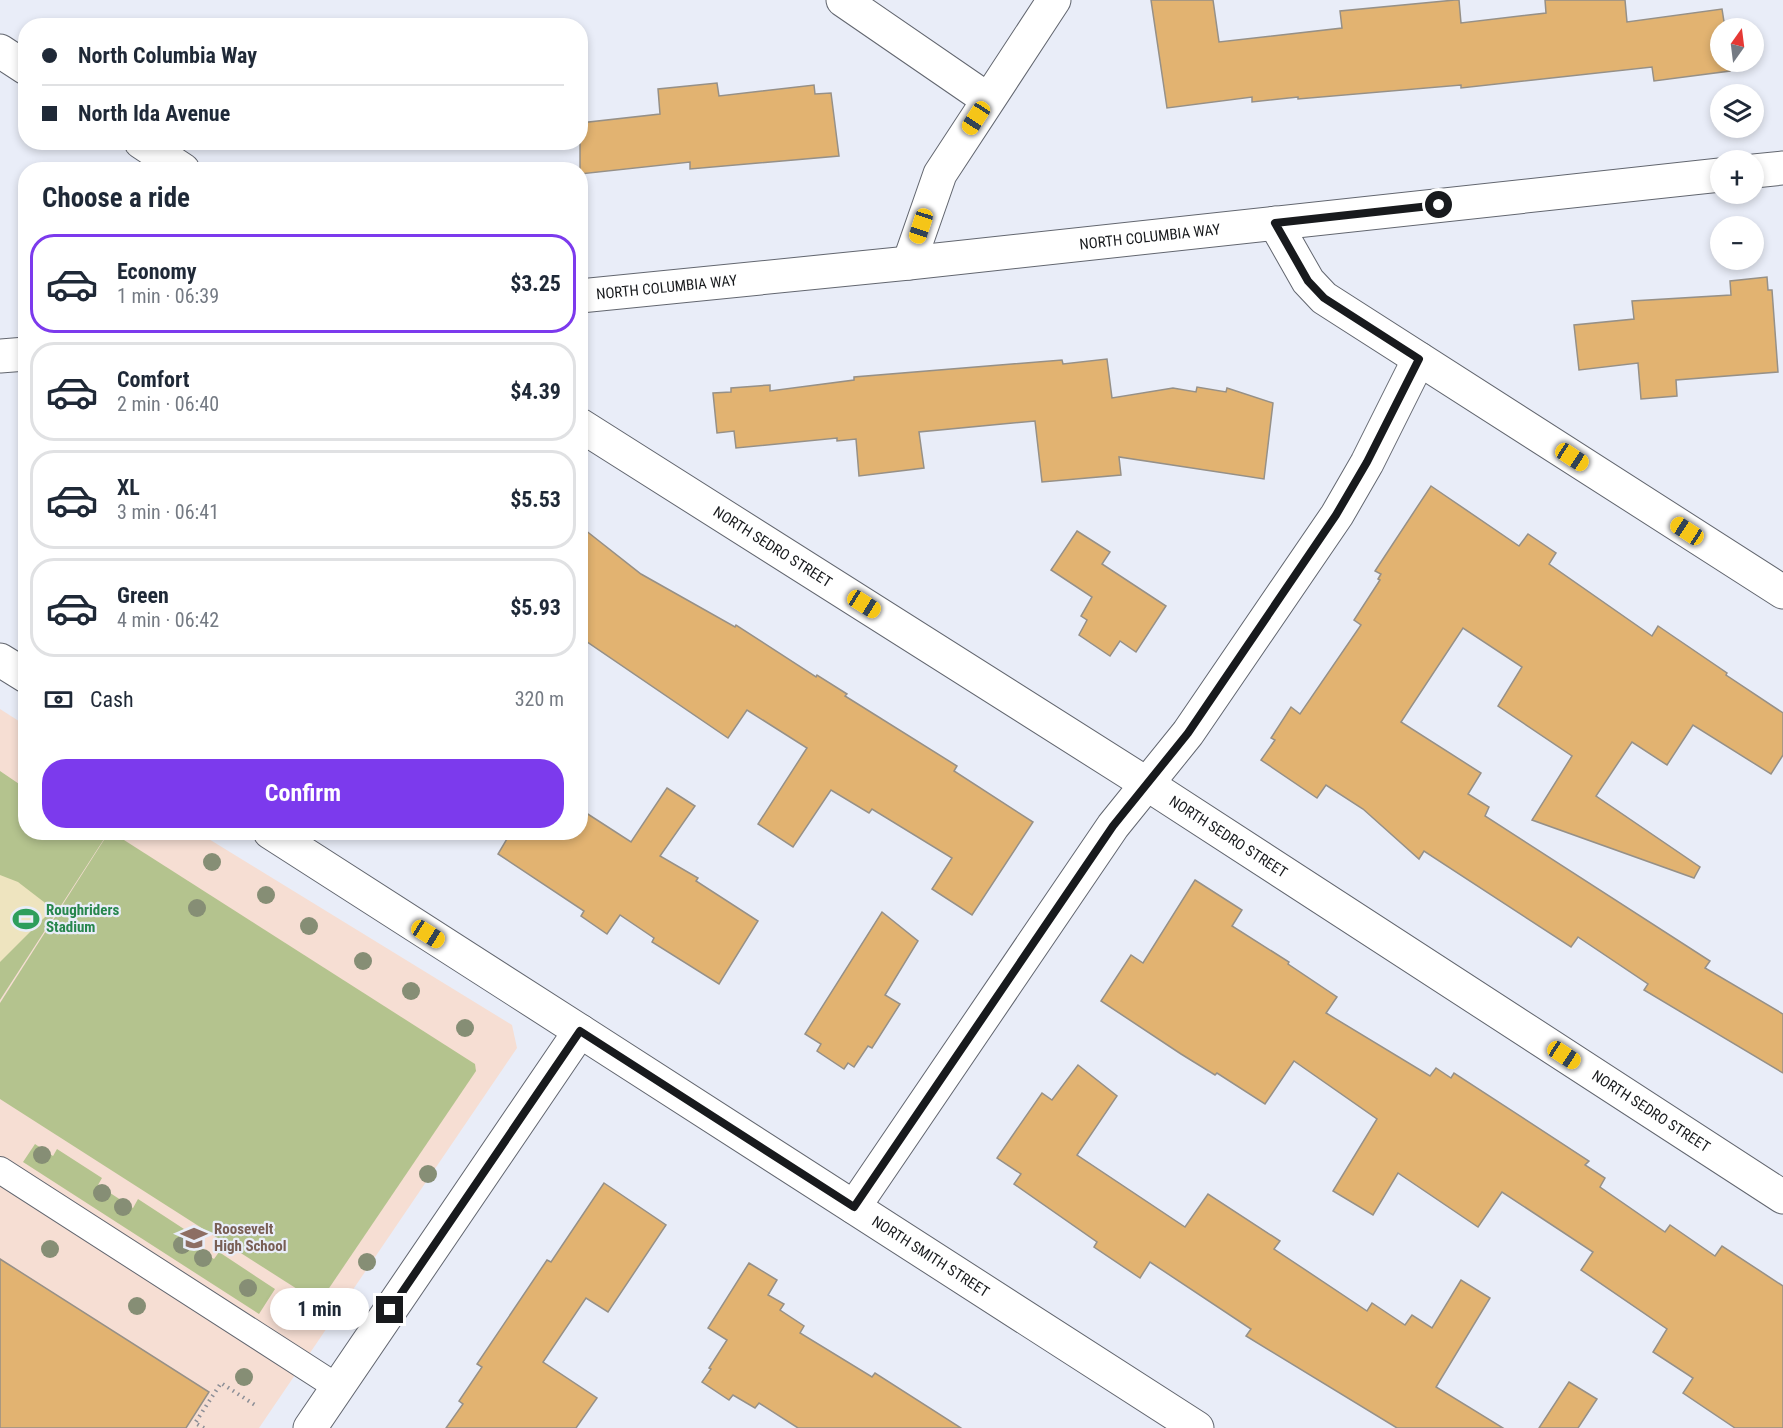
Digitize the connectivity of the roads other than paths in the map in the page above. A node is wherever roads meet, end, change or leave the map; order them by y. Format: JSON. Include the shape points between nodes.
{"nodes":[{"id":1,"x":843,"y":0,"type":"edge"},
{"id":2,"x":1053,"y":0,"type":"edge"},
{"id":3,"x":0,"y":51,"type":"edge"},
{"id":4,"x":18,"y":63,"type":"edge"},
{"id":5,"x":987,"y":99,"type":"junction"},
{"id":6,"x":153,"y":150,"type":"edge"},
{"id":7,"x":171,"y":162,"type":"edge"},
{"id":8,"x":1783,"y":168,"type":"edge"},
{"id":9,"x":1764,"y":170,"type":"edge"},
{"id":10,"x":1710,"y":176,"type":"edge"},
{"id":11,"x":1275,"y":223,"type":"junction"},
{"id":12,"x":909,"y":263,"type":"junction"},
{"id":13,"x":588,"y":295,"type":"edge"},
{"id":14,"x":18,"y":355,"type":"edge"},
{"id":15,"x":0,"y":356,"type":"edge"},
{"id":16,"x":1419,"y":359,"type":"junction"},
{"id":17,"x":588,"y":430,"type":"edge"},
{"id":18,"x":1783,"y":592,"type":"edge"},
{"id":19,"x":0,"y":660,"type":"edge"},
{"id":20,"x":18,"y":671,"type":"edge"},
{"id":21,"x":1147,"y":784,"type":"junction"},
{"id":22,"x":282,"y":840,"type":"edge"},
{"id":23,"x":580,"y":1031,"type":"junction"},
{"id":24,"x":0,"y":1170,"type":"edge"},
{"id":25,"x":1783,"y":1197,"type":"edge"},
{"id":26,"x":854,"y":1207,"type":"junction"},
{"id":27,"x":337,"y":1387,"type":"junction"},
{"id":28,"x":310,"y":1428,"type":"edge"},
{"id":29,"x":1197,"y":1428,"type":"edge"}],
"edges":[{"from":1,"to":5,"type":"street"},
{"from":2,"to":5,"type":"street"},
{"from":3,"to":4,"type":"street"},
{"from":5,"to":12,"type":"street","via":[[940,174]]},
{"from":6,"to":7,"type":"street"},
{"from":8,"to":9,"type":"street"},
{"from":10,"to":11,"type":"street","name":"NORTH COLUMBIA WAY"},
{"from":11,"to":12,"type":"street","name":"NORTH COLUMBIA WAY"},
{"from":11,"to":16,"type":"street","via":[[1308,281],[1324,298]]},
{"from":12,"to":13,"type":"street","name":"NORTH COLUMBIA WAY"},
{"from":14,"to":15,"type":"street"},
{"from":16,"to":18,"type":"street"},
{"from":16,"to":21,"type":"street","via":[[1336,515],[1188,733]]},
{"from":17,"to":21,"type":"street","name":"NORTH SEDRO STREET"},
{"from":19,"to":20,"type":"street"},
{"from":21,"to":25,"type":"street","name":"NORTH SEDRO STREET"},
{"from":21,"to":26,"type":"street","via":[[1113,826]]},
{"from":22,"to":23,"type":"street","name":"NORTH SMITH STREET"},
{"from":23,"to":26,"type":"street","name":"NORTH SMITH STREET"},
{"from":23,"to":27,"type":"street"},
{"from":24,"to":27,"type":"lane"},
{"from":26,"to":29,"type":"street","name":"NORTH SMITH STREET"},
{"from":27,"to":28,"type":"street"}]}
